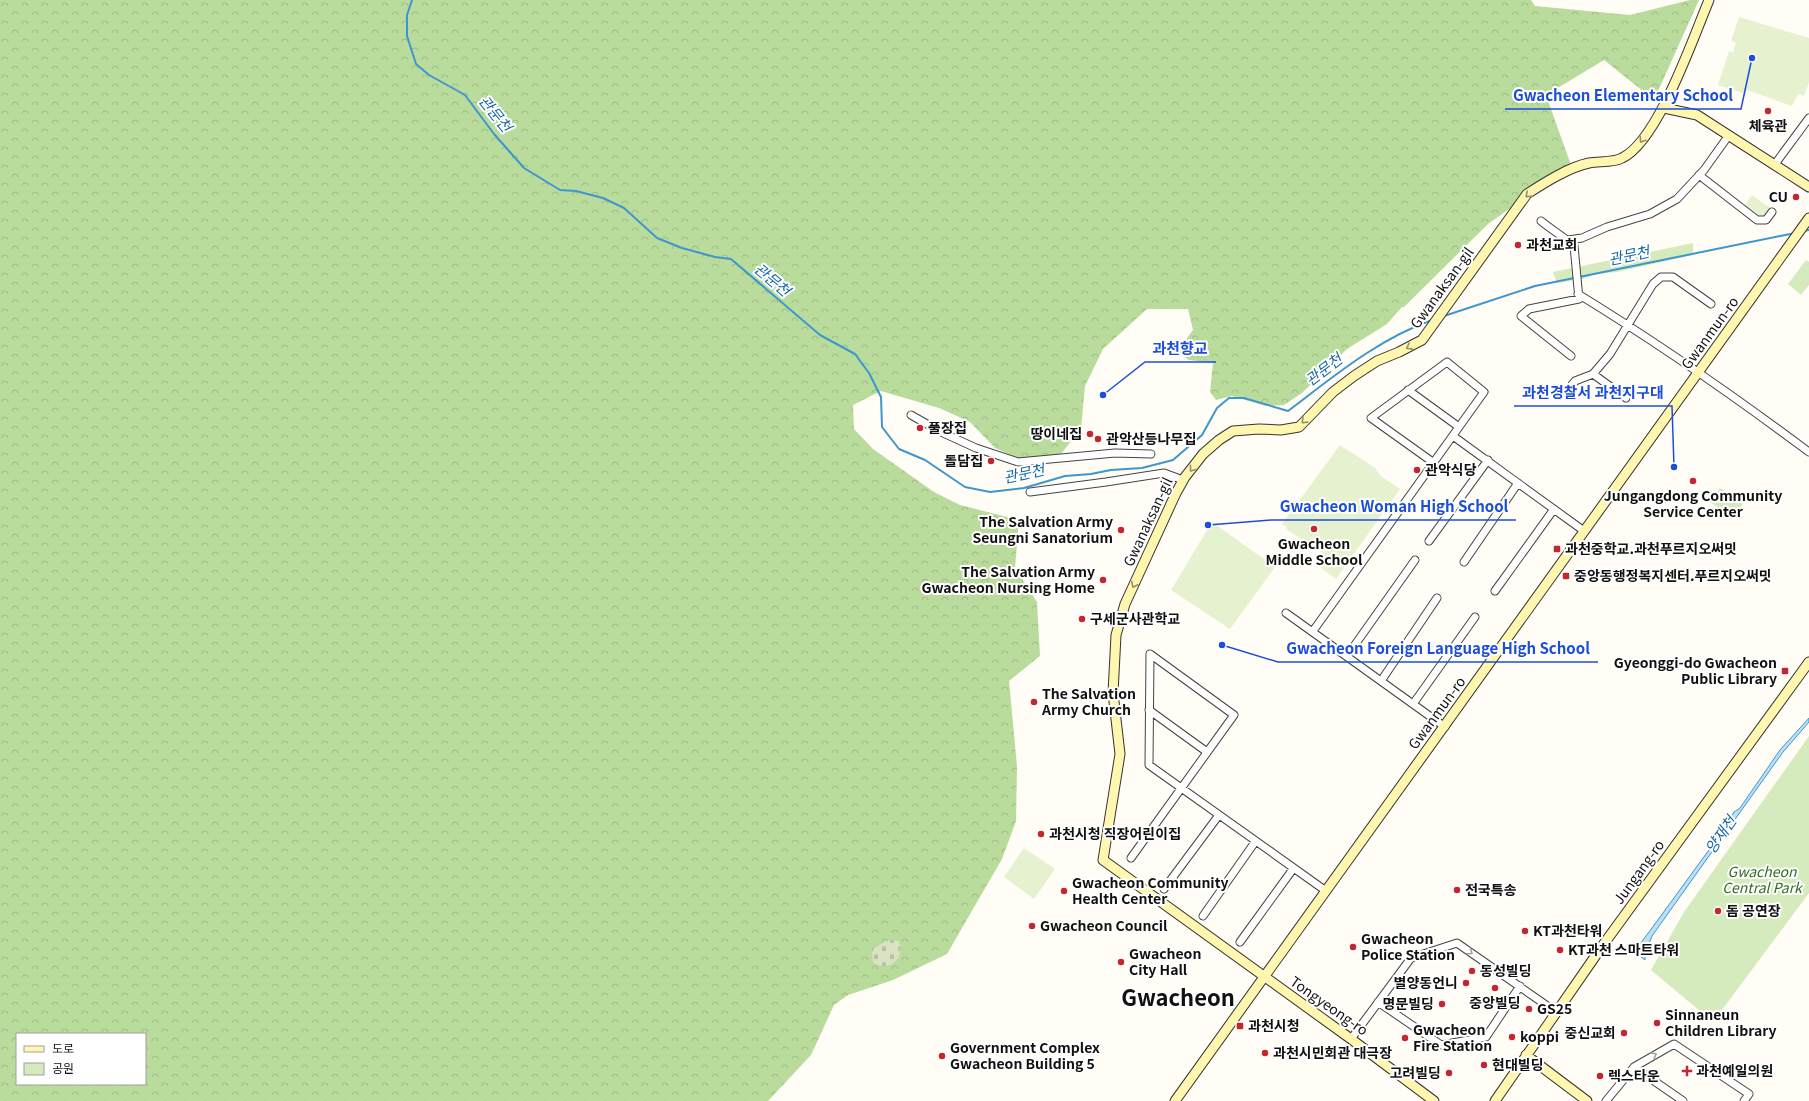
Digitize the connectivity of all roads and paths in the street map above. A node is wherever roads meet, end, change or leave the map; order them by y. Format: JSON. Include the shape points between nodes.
{"nodes":[{"id":1,"x":1709,"y":0,"type":"edge"},
{"id":2,"x":1664,"y":108,"type":"junction"},
{"id":3,"x":1809,"y":118,"type":"edge"},
{"id":4,"x":1729,"y":135,"type":"junction"},
{"id":5,"x":1775,"y":164,"type":"junction"},
{"id":6,"x":1699,"y":175,"type":"junction"},
{"id":7,"x":1809,"y":186,"type":"edge"},
{"id":8,"x":1772,"y":212,"type":"dead end"},
{"id":9,"x":1808,"y":219,"type":"edge"},
{"id":10,"x":1541,"y":221,"type":"dead end"},
{"id":11,"x":1568,"y":240,"type":"junction"},
{"id":12,"x":1578,"y":294,"type":"junction"},
{"id":13,"x":1710,"y":304,"type":"dead end"},
{"id":14,"x":1628,"y":325,"type":"junction"},
{"id":15,"x":1571,"y":356,"type":"dead end"},
{"id":16,"x":1698,"y":373,"type":"junction"},
{"id":17,"x":1593,"y":374,"type":"junction"},
{"id":18,"x":1408,"y":390,"type":"junction"},
{"id":19,"x":1566,"y":392,"type":"dead end"},
{"id":20,"x":1626,"y":398,"type":"dead end"},
{"id":21,"x":911,"y":415,"type":"dead end"},
{"id":22,"x":1459,"y":427,"type":"junction"},
{"id":23,"x":1453,"y":436,"type":"junction"},
{"id":24,"x":1809,"y":452,"type":"edge"},
{"id":25,"x":1151,"y":454,"type":"dead end"},
{"id":26,"x":1488,"y":460,"type":"junction"},
{"id":27,"x":1434,"y":463,"type":"junction"},
{"id":28,"x":1183,"y":480,"type":"junction"},
{"id":29,"x":1518,"y":483,"type":"junction"},
{"id":30,"x":1030,"y":492,"type":"dead end"},
{"id":31,"x":1554,"y":509,"type":"junction"},
{"id":32,"x":1584,"y":531,"type":"junction"},
{"id":33,"x":1429,"y":541,"type":"dead end"},
{"id":34,"x":1415,"y":560,"type":"dead end"},
{"id":35,"x":1464,"y":562,"type":"dead end"},
{"id":36,"x":1495,"y":591,"type":"dead end"},
{"id":37,"x":1437,"y":598,"type":"dead end"},
{"id":38,"x":1286,"y":613,"type":"dead end"},
{"id":39,"x":1474,"y":617,"type":"dead end"},
{"id":40,"x":1313,"y":631,"type":"junction"},
{"id":41,"x":1347,"y":656,"type":"junction"},
{"id":42,"x":1809,"y":662,"type":"edge"},
{"id":43,"x":1381,"y":681,"type":"junction"},
{"id":44,"x":1413,"y":704,"type":"junction"},
{"id":45,"x":1149,"y":710,"type":"junction"},
{"id":46,"x":1445,"y":727,"type":"junction"},
{"id":47,"x":1207,"y":752,"type":"junction"},
{"id":48,"x":1181,"y":788,"type":"junction"},
{"id":49,"x":1219,"y":815,"type":"junction"},
{"id":50,"x":1255,"y":842,"type":"junction"},
{"id":51,"x":1131,"y":858,"type":"dead end"},
{"id":52,"x":1293,"y":869,"type":"junction"},
{"id":53,"x":1164,"y":889,"type":"dead end"},
{"id":54,"x":1326,"y":891,"type":"junction"},
{"id":55,"x":1203,"y":916,"type":"dead end"},
{"id":56,"x":1240,"y":942,"type":"dead end"},
{"id":57,"x":1265,"y":978,"type":"junction"},
{"id":58,"x":1520,"y":986,"type":"junction"},
{"id":59,"x":1378,"y":1002,"type":"junction"},
{"id":60,"x":1556,"y":1012,"type":"junction"},
{"id":61,"x":1351,"y":1039,"type":"junction"},
{"id":62,"x":1526,"y":1055,"type":"junction"},
{"id":63,"x":1634,"y":1067,"type":"junction"},
{"id":64,"x":1175,"y":1101,"type":"edge"},
{"id":65,"x":1434,"y":1101,"type":"edge"},
{"id":66,"x":1495,"y":1101,"type":"edge"},
{"id":67,"x":1587,"y":1101,"type":"edge"},
{"id":68,"x":1606,"y":1101,"type":"edge"},
{"id":69,"x":1683,"y":1101,"type":"edge"},
{"id":70,"x":1744,"y":1101,"type":"edge"}],
"edges":[{"from":1,"to":2,"type":"street","name":"Gwanaksan-gil"},
{"from":2,"to":4,"type":"street","via":[[1697,114]]},
{"from":2,"to":28,"type":"street","name":"Gwanaksan-gil","one_way":true,"via":[[1637,148],[1622,159],[1588,163],[1551,179],[1527,194],[1422,340],[1376,361],[1333,392],[1299,427],[1233,431],[1203,454]]},
{"from":3,"to":5,"type":"street"},
{"from":4,"to":5,"type":"street"},
{"from":4,"to":6,"type":"street"},
{"from":5,"to":7,"type":"street"},
{"from":6,"to":8,"type":"street","via":[[1757,220],[1766,220]]},
{"from":6,"to":11,"type":"street","via":[[1677,199],[1650,214],[1607,227],[1582,238]]},
{"from":9,"to":16,"type":"street","name":"Gwanmun-ro"},
{"from":10,"to":11,"type":"street"},
{"from":11,"to":12,"type":"street","via":[[1574,246]]},
{"from":12,"to":14,"type":"street"},
{"from":12,"to":15,"type":"street","via":[[1579,299],[1529,309],[1521,316]]},
{"from":13,"to":14,"type":"street","via":[[1673,277],[1661,277],[1653,284]]},
{"from":14,"to":16,"type":"street"},
{"from":14,"to":17,"type":"street","via":[[1610,354]]},
{"from":16,"to":24,"type":"street"},
{"from":16,"to":32,"type":"street","name":"Gwanmun-ro"},
{"from":17,"to":19,"type":"street","via":[[1575,381]]},
{"from":17,"to":20,"type":"street"},
{"from":18,"to":22,"type":"street"},
{"from":18,"to":22,"type":"street","via":[[1447,362],[1484,392]]},
{"from":18,"to":27,"type":"street","via":[[1372,418]]},
{"from":21,"to":25,"type":"street","via":[[976,448],[1018,462],[1115,453]]},
{"from":22,"to":23,"type":"street"},
{"from":23,"to":26,"type":"street"},
{"from":23,"to":27,"type":"street"},
{"from":26,"to":29,"type":"street"},
{"from":26,"to":33,"type":"street"},
{"from":27,"to":40,"type":"street"},
{"from":28,"to":30,"type":"street","via":[[1164,473]]},
{"from":28,"to":57,"type":"street","name":"Gwanaksan-gil","one_way":true,"via":[[1125,604],[1116,635],[1113,693],[1120,754],[1103,860]]},
{"from":29,"to":31,"type":"street"},
{"from":29,"to":35,"type":"street"},
{"from":31,"to":32,"type":"street"},
{"from":31,"to":36,"type":"street"},
{"from":32,"to":46,"type":"street","name":"Gwanmun-ro"},
{"from":34,"to":41,"type":"street"},
{"from":37,"to":43,"type":"street"},
{"from":38,"to":40,"type":"street"},
{"from":39,"to":44,"type":"street"},
{"from":40,"to":41,"type":"street"},
{"from":41,"to":43,"type":"street"},
{"from":42,"to":60,"type":"street","name":"Jungang-ro"},
{"from":43,"to":44,"type":"street"},
{"from":44,"to":46,"type":"street"},
{"from":45,"to":47,"type":"street"},
{"from":45,"to":47,"type":"street","via":[[1150,654],[1234,715]]},
{"from":45,"to":48,"type":"street","via":[[1149,765]]},
{"from":46,"to":54,"type":"street","name":"Gwanmun-ro"},
{"from":47,"to":48,"type":"street"},
{"from":48,"to":49,"type":"street"},
{"from":48,"to":51,"type":"street"},
{"from":49,"to":50,"type":"street"},
{"from":49,"to":53,"type":"street"},
{"from":50,"to":52,"type":"street"},
{"from":50,"to":55,"type":"street"},
{"from":52,"to":54,"type":"street"},
{"from":52,"to":56,"type":"street"},
{"from":54,"to":57,"type":"street","name":"Gwanmun-ro"},
{"from":57,"to":61,"type":"street","name":"Tongyeong-ro"},
{"from":57,"to":64,"type":"street","name":"Gwanmun-ro"},
{"from":59,"to":58,"type":"street","one_way":true,"via":[[1411,958],[1457,943]]},
{"from":58,"to":59,"type":"street","via":[[1486,1037],[1441,1045]]},
{"from":58,"to":60,"type":"street"},
{"from":59,"to":61,"type":"street"},
{"from":60,"to":62,"type":"street","name":"Jungang-ro"},
{"from":61,"to":65,"type":"street","name":"Tongyeong-ro"},
{"from":62,"to":66,"type":"street","name":"Jungang-ro"},
{"from":62,"to":67,"type":"street"},
{"from":63,"to":68,"type":"street"},
{"from":63,"to":69,"type":"street"},
{"from":63,"to":70,"type":"street","one_way":true,"via":[[1674,1044],[1749,1094]]}]}
